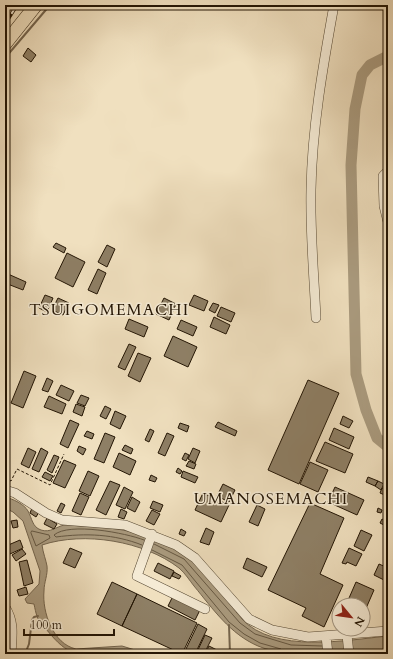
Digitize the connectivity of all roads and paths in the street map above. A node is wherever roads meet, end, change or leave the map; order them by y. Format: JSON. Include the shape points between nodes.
{"nodes":[{"id":1,"x":36,"y":5,"type":"edge"},
{"id":2,"x":334,"y":5,"type":"edge"},
{"id":3,"x":386,"y":5,"type":"edge"},
{"id":4,"x":388,"y":11,"type":"edge"},
{"id":5,"x":5,"y":44,"type":"edge"},
{"id":6,"x":388,"y":171,"type":"edge"},
{"id":7,"x":388,"y":222,"type":"edge"},
{"id":8,"x":316,"y":318,"type":"dead end"},
{"id":9,"x":7,"y":435,"type":"dead end"},
{"id":10,"x":5,"y":439,"type":"edge"},
{"id":11,"x":64,"y":454,"type":"dead end"},
{"id":12,"x":5,"y":478,"type":"edge"},
{"id":13,"x":5,"y":490,"type":"edge"},
{"id":14,"x":151,"y":535,"type":"junction"},
{"id":15,"x":5,"y":608,"type":"edge"},
{"id":16,"x":205,"y":609,"type":"dead end"},
{"id":17,"x":8,"y":621,"type":"edge"},
{"id":18,"x":388,"y":631,"type":"edge"},
{"id":19,"x":371,"y":633,"type":"edge"},
{"id":20,"x":326,"y":636,"type":"junction"},
{"id":21,"x":331,"y":636,"type":"edge"},
{"id":22,"x":347,"y":637,"type":"edge"},
{"id":23,"x":11,"y":654,"type":"edge"},
{"id":24,"x":328,"y":654,"type":"edge"},
{"id":25,"x":349,"y":654,"type":"edge"}],
"edges":[{"from":1,"to":5,"type":"highway"},
{"from":2,"to":8,"type":"street","via":[[321,87],[311,188]]},
{"from":3,"to":4,"type":"street"},
{"from":6,"to":7,"type":"street","via":[[383,176],[383,182]]},
{"from":9,"to":10,"type":"path"},
{"from":11,"to":12,"type":"path","via":[[50,485],[17,469],[11,481]]},
{"from":13,"to":14,"type":"street","via":[[15,493],[62,520],[125,525]]},
{"from":14,"to":16,"type":"street","via":[[137,576]]},
{"from":14,"to":20,"type":"street","via":[[176,545],[195,558],[249,619],[272,630],[295,635]]},
{"from":15,"to":17,"type":"street"},
{"from":17,"to":23,"type":"street","via":[[13,634]]},
{"from":18,"to":19,"type":"street"},
{"from":20,"to":21,"type":"street"},
{"from":20,"to":24,"type":"street"},
{"from":22,"to":25,"type":"street"}]}
